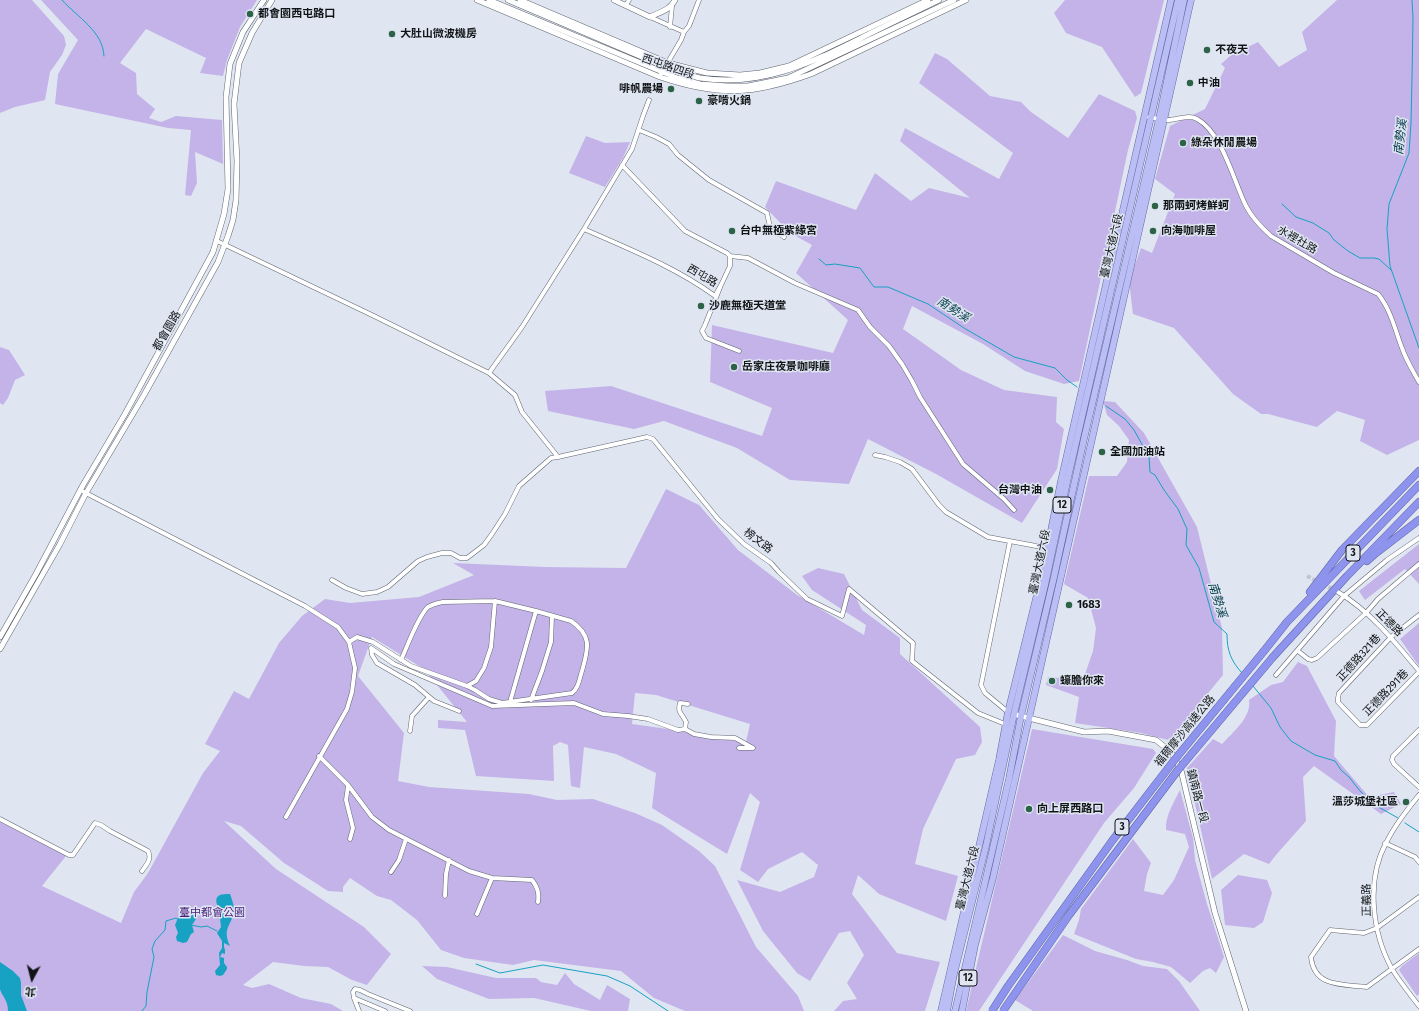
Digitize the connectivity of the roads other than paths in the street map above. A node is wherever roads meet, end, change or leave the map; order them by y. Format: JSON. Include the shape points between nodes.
{"nodes":[{"id":1,"x":264,"y":0,"type":"edge"},
{"id":2,"x":272,"y":0,"type":"edge"},
{"id":3,"x":477,"y":0,"type":"edge"},
{"id":4,"x":489,"y":0,"type":"edge"},
{"id":5,"x":508,"y":0,"type":"edge"},
{"id":6,"x":520,"y":0,"type":"edge"},
{"id":7,"x":614,"y":0,"type":"edge"},
{"id":8,"x":629,"y":0,"type":"edge"},
{"id":9,"x":675,"y":0,"type":"edge"},
{"id":10,"x":699,"y":0,"type":"edge"},
{"id":11,"x":928,"y":0,"type":"edge"},
{"id":12,"x":938,"y":0,"type":"edge"},
{"id":13,"x":954,"y":0,"type":"edge"},
{"id":14,"x":966,"y":0,"type":"edge"},
{"id":15,"x":1171,"y":0,"type":"edge"},
{"id":16,"x":1178,"y":0,"type":"edge"},
{"id":17,"x":1184,"y":0,"type":"edge"},
{"id":18,"x":1192,"y":0,"type":"edge"},
{"id":19,"x":626,"y":5,"type":"junction"},
{"id":20,"x":672,"y":6,"type":"junction"},
{"id":21,"x":650,"y":17,"type":"junction"},
{"id":22,"x":670,"y":27,"type":"junction"},
{"id":23,"x":684,"y":32,"type":"junction"},
{"id":24,"x":667,"y":65,"type":"junction"},
{"id":25,"x":661,"y":75,"type":"junction"},
{"id":26,"x":649,"y":100,"type":"dead end"},
{"id":27,"x":1148,"y":116,"type":"junction"},
{"id":28,"x":1162,"y":119,"type":"junction"},
{"id":29,"x":639,"y":130,"type":"junction"},
{"id":30,"x":622,"y":165,"type":"junction"},
{"id":31,"x":584,"y":228,"type":"junction"},
{"id":32,"x":784,"y":237,"type":"dead end"},
{"id":33,"x":217,"y":241,"type":"junction"},
{"id":34,"x":225,"y":245,"type":"junction"},
{"id":35,"x":730,"y":256,"type":"junction"},
{"id":36,"x":722,"y":285,"type":"junction"},
{"id":37,"x":739,"y":351,"type":"dead end"},
{"id":38,"x":489,"y":373,"type":"junction"},
{"id":39,"x":1419,"y":382,"type":"edge"},
{"id":40,"x":875,"y":455,"type":"dead end"},
{"id":41,"x":558,"y":457,"type":"junction"},
{"id":42,"x":1419,"y":471,"type":"edge"},
{"id":43,"x":1419,"y":485,"type":"edge"},
{"id":44,"x":80,"y":490,"type":"junction"},
{"id":45,"x":86,"y":493,"type":"junction"},
{"id":46,"x":1419,"y":502,"type":"edge"},
{"id":47,"x":1014,"y":510,"type":"dead end"},
{"id":48,"x":1419,"y":521,"type":"edge"},
{"id":49,"x":1419,"y":538,"type":"edge"},
{"id":50,"x":1010,"y":541,"type":"junction"},
{"id":51,"x":1047,"y":548,"type":"junction"},
{"id":52,"x":1419,"y":564,"type":"edge"},
{"id":53,"x":332,"y":580,"type":"dead end"},
{"id":54,"x":1339,"y":593,"type":"tunnel mouth"},
{"id":55,"x":1344,"y":596,"type":"junction"},
{"id":56,"x":495,"y":601,"type":"junction"},
{"id":57,"x":536,"y":611,"type":"junction"},
{"id":58,"x":1366,"y":613,"type":"junction"},
{"id":59,"x":1419,"y":615,"type":"edge"},
{"id":60,"x":552,"y":616,"type":"junction"},
{"id":61,"x":1287,"y":622,"type":"junction"},
{"id":62,"x":1296,"y":631,"type":"junction"},
{"id":63,"x":0,"y":637,"type":"edge"},
{"id":64,"x":1391,"y":637,"type":"junction"},
{"id":65,"x":349,"y":642,"type":"junction"},
{"id":66,"x":0,"y":649,"type":"edge"},
{"id":67,"x":1298,"y":650,"type":"junction"},
{"id":68,"x":401,"y":660,"type":"junction"},
{"id":69,"x":1419,"y":671,"type":"edge"},
{"id":70,"x":1276,"y":675,"type":"dead end"},
{"id":71,"x":467,"y":686,"type":"junction"},
{"id":72,"x":429,"y":697,"type":"junction"},
{"id":73,"x":531,"y":700,"type":"junction"},
{"id":74,"x":510,"y":702,"type":"junction"},
{"id":75,"x":688,"y":704,"type":"dead end"},
{"id":76,"x":459,"y":711,"type":"dead end"},
{"id":77,"x":1011,"y":713,"type":"junction"},
{"id":78,"x":1021,"y":716,"type":"junction"},
{"id":79,"x":1028,"y":718,"type":"junction"},
{"id":80,"x":1005,"y":724,"type":"junction"},
{"id":81,"x":1365,"y":726,"type":"joint"},
{"id":82,"x":685,"y":728,"type":"junction"},
{"id":83,"x":1419,"y":730,"type":"edge"},
{"id":84,"x":410,"y":731,"type":"dead end"},
{"id":85,"x":739,"y":748,"type":"dead end"},
{"id":86,"x":319,"y":756,"type":"junction"},
{"id":87,"x":348,"y":785,"type":"junction"},
{"id":88,"x":1419,"y":787,"type":"edge"},
{"id":89,"x":1419,"y":795,"type":"edge"},
{"id":90,"x":286,"y":817,"type":"dead end"},
{"id":91,"x":0,"y":819,"type":"edge"},
{"id":92,"x":350,"y":839,"type":"dead end"},
{"id":93,"x":406,"y":839,"type":"junction"},
{"id":94,"x":1386,"y":844,"type":"junction"},
{"id":95,"x":449,"y":860,"type":"junction"},
{"id":96,"x":1419,"y":862,"type":"edge"},
{"id":97,"x":142,"y":871,"type":"dead end"},
{"id":98,"x":392,"y":872,"type":"dead end"},
{"id":99,"x":492,"y":878,"type":"junction"},
{"id":100,"x":445,"y":896,"type":"dead end"},
{"id":101,"x":1419,"y":897,"type":"edge"},
{"id":102,"x":538,"y":902,"type":"dead end"},
{"id":103,"x":477,"y":914,"type":"dead end"},
{"id":104,"x":1377,"y":928,"type":"junction"},
{"id":105,"x":1419,"y":949,"type":"edge"},
{"id":106,"x":1392,"y":968,"type":"junction"},
{"id":107,"x":354,"y":998,"type":"junction"},
{"id":108,"x":1419,"y":1006,"type":"edge"},
{"id":109,"x":359,"y":1011,"type":"edge"},
{"id":110,"x":385,"y":1011,"type":"edge"},
{"id":111,"x":410,"y":1011,"type":"edge"},
{"id":112,"x":941,"y":1011,"type":"edge"},
{"id":113,"x":947,"y":1011,"type":"edge"},
{"id":114,"x":955,"y":1011,"type":"edge"},
{"id":115,"x":962,"y":1011,"type":"edge"},
{"id":116,"x":992,"y":1011,"type":"edge"},
{"id":117,"x":1003,"y":1011,"type":"edge"},
{"id":118,"x":1246,"y":1011,"type":"edge"}],
"edges":[{"from":1,"to":33,"type":"street","name":"都會園路","via":[[243,32],[230,64],[226,97],[228,189]]},
{"from":2,"to":34,"type":"street","name":"都會園路","via":[[252,33],[239,63],[234,104],[237,188],[233,220]]},
{"from":3,"to":25,"type":"street","name":"西屯路四段"},
{"from":4,"to":25,"type":"street","name":"西屯路四段"},
{"from":5,"to":24,"type":"street","name":"西屯路四段"},
{"from":6,"to":24,"type":"street","name":"西屯路四段"},
{"from":7,"to":19,"type":"street"},
{"from":8,"to":19,"type":"street"},
{"from":9,"to":20,"type":"street"},
{"from":10,"to":23,"type":"street"},
{"from":11,"to":24,"type":"street","name":"西屯路四段","via":[[810,57],[774,70],[740,75],[718,74]]},
{"from":12,"to":24,"type":"street","name":"西屯路四段","via":[[820,58],[777,74],[729,80],[700,78],[677,72]]},
{"from":13,"to":25,"type":"street","name":"西屯路四段","via":[[802,72],[772,82],[727,86],[700,84]]},
{"from":14,"to":25,"type":"street","name":"西屯路四段","via":[[822,69],[760,90],[739,92],[701,89],[680,84]]},
{"from":15,"to":27,"type":"main road","name":"臺灣大道六段","number":"12"},
{"from":16,"to":27,"type":"main road","name":"臺灣大道六段","number":"12"},
{"from":17,"to":28,"type":"main road","name":"臺灣大道六段","number":"12"},
{"from":18,"to":28,"type":"main road","name":"臺灣大道六段","number":"12"},
{"from":19,"to":21,"type":"street"},
{"from":20,"to":21,"type":"street"},
{"from":20,"to":22,"type":"street"},
{"from":21,"to":22,"type":"street"},
{"from":22,"to":23,"type":"street"},
{"from":23,"to":24,"type":"street"},
{"from":24,"to":25,"type":"street"},
{"from":26,"to":29,"type":"street"},
{"from":27,"to":28,"type":"street","name":"水裡社路"},
{"from":27,"to":51,"type":"main road","name":"臺灣大道六段","number":"12","via":[[1096,324]]},
{"from":27,"to":77,"type":"main road","name":"臺灣大道六段","number":"12","via":[[1045,585]]},
{"from":28,"to":39,"type":"street","name":"水裡社路","via":[[1197,118],[1219,144],[1238,190],[1256,222],[1271,236],[1334,273],[1378,294],[1390,314],[1402,348]]},
{"from":28,"to":78,"type":"main road","name":"臺灣大道六段","number":"12","via":[[1084,439]]},
{"from":28,"to":79,"type":"main road","name":"臺灣大道六段","number":"12","via":[[1054,611]]},
{"from":29,"to":30,"type":"street","via":[[632,149]]},
{"from":29,"to":32,"type":"street","via":[[669,144],[678,155],[709,180],[767,213],[770,227]]},
{"from":30,"to":31,"type":"street"},
{"from":30,"to":35,"type":"street","via":[[685,231]]},
{"from":31,"to":36,"type":"street","name":"西屯路","via":[[659,262],[715,296]]},
{"from":31,"to":38,"type":"street","via":[[522,327]]},
{"from":33,"to":34,"type":"street"},
{"from":33,"to":44,"type":"street","name":"都會園路","via":[[125,414]]},
{"from":34,"to":38,"type":"street"},
{"from":34,"to":45,"type":"street","name":"都會園路","via":[[208,281]]},
{"from":35,"to":36,"type":"street","via":[[730,266]]},
{"from":35,"to":47,"type":"street","via":[[748,258],[795,283],[858,310],[902,364],[963,464],[1004,498]]},
{"from":36,"to":37,"type":"street","name":"西屯路","via":[[702,331],[706,338]]},
{"from":38,"to":41,"type":"street","via":[[515,395],[522,412]]},
{"from":40,"to":50,"type":"street","via":[[900,462],[912,469],[946,512],[988,537]]},
{"from":41,"to":53,"type":"street","via":[[551,458],[519,486],[492,534],[484,545],[467,558],[460,558],[451,553],[427,557],[418,561],[388,587],[377,592],[362,594]]},
{"from":41,"to":80,"type":"street","name":"榜文路","via":[[647,437],[653,439],[718,519],[744,544],[771,563],[807,599],[842,616],[849,589],[913,643],[912,661],[978,713]]},
{"from":42,"to":61,"type":"highway","via":[[1342,550]]},
{"from":43,"to":61,"type":"highway","name":"福爾摩沙高速公路","number":"3"},
{"from":44,"to":45,"type":"street"},
{"from":44,"to":63,"type":"street","name":"都會園路"},
{"from":45,"to":65,"type":"street","via":[[305,606],[338,627]]},
{"from":45,"to":66,"type":"street","name":"都會園路"},
{"from":46,"to":62,"type":"highway","name":"福爾摩沙高速公路","number":"3"},
{"from":48,"to":62,"type":"highway","via":[[1376,553]]},
{"from":49,"to":55,"type":"street","via":[[1387,560]]},
{"from":50,"to":51,"type":"street"},
{"from":50,"to":77,"type":"street","via":[[981,685],[985,693]]},
{"from":51,"to":77,"type":"main road","name":"臺灣大道六段","number":"12"},
{"from":52,"to":58,"type":"street","via":[[1378,599]]},
{"from":54,"to":55,"type":"street","name":"正德路"},
{"from":55,"to":58,"type":"street","name":"正德路"},
{"from":55,"to":67,"type":"street"},
{"from":56,"to":57,"type":"street"},
{"from":56,"to":68,"type":"street","via":[[443,602],[428,607],[420,618]]},
{"from":56,"to":71,"type":"street","via":[[491,647],[484,668],[476,681]]},
{"from":57,"to":60,"type":"street"},
{"from":57,"to":74,"type":"street"},
{"from":58,"to":64,"type":"street","name":"正德路"},
{"from":58,"to":67,"type":"street","via":[[1317,658],[1308,659]]},
{"from":59,"to":64,"type":"street"},
{"from":60,"to":73,"type":"street","via":[[551,642]]},
{"from":60,"to":73,"type":"street","via":[[571,622],[582,631],[587,639],[586,660],[580,683],[572,693]]},
{"from":61,"to":116,"type":"highway","name":"福爾摩沙高速公路","number":"3","bridge":true,"via":[[1112,840]]},
{"from":62,"to":117,"type":"highway","name":"福爾摩沙高速公路","number":"3","bridge":true,"via":[[1178,770],[1070,915]]},
{"from":64,"to":69,"type":"street","name":"正德路"},
{"from":64,"to":81,"type":"street","name":"正德路321巷","via":[[1339,693],[1338,702],[1360,725]]},
{"from":65,"to":68,"type":"street","via":[[357,637],[373,642]]},
{"from":65,"to":86,"type":"street","via":[[356,668],[352,692],[347,709]]},
{"from":67,"to":70,"type":"street"},
{"from":68,"to":71,"type":"street"},
{"from":69,"to":81,"type":"street","name":"正德路291巷"},
{"from":71,"to":74,"type":"street","via":[[489,699],[502,703]]},
{"from":72,"to":76,"type":"street"},
{"from":72,"to":82,"type":"street","via":[[415,684],[377,662],[371,648],[394,664],[492,706],[574,703],[603,714],[648,719],[678,730]]},
{"from":72,"to":84,"type":"street","via":[[412,716]]},
{"from":73,"to":74,"type":"street"},
{"from":75,"to":82,"type":"street","via":[[680,703],[678,708],[686,722]]},
{"from":77,"to":78,"type":"street","name":"鎮南路一段"},
{"from":77,"to":80,"type":"main road","name":"臺灣大道六段","number":"12"},
{"from":77,"to":113,"type":"main road","name":"臺灣大道六段","number":"12","via":[[986,846]]},
{"from":78,"to":79,"type":"street","name":"鎮南路一段"},
{"from":78,"to":114,"type":"main road","name":"臺灣大道六段","number":"12","via":[[1009,779]]},
{"from":79,"to":115,"type":"main road","name":"臺灣大道六段","number":"12"},
{"from":79,"to":118,"type":"street","name":"鎮南路一段","via":[[1084,732],[1108,732],[1156,740],[1171,752],[1181,770],[1215,913]]},
{"from":80,"to":112,"type":"main road","name":"臺灣大道六段","number":"12"},
{"from":82,"to":85,"type":"street","via":[[694,734],[735,738],[753,748]]},
{"from":83,"to":88,"type":"street","via":[[1392,760]]},
{"from":86,"to":87,"type":"street"},
{"from":86,"to":90,"type":"street"},
{"from":87,"to":92,"type":"street","via":[[346,800],[353,828]]},
{"from":87,"to":93,"type":"street","via":[[372,817]]},
{"from":89,"to":94,"type":"street","name":"正義路","via":[[1402,816]]},
{"from":91,"to":97,"type":"street","via":[[68,855],[73,855],[95,824],[102,825],[148,851],[150,861]]},
{"from":93,"to":95,"type":"street"},
{"from":93,"to":98,"type":"street"},
{"from":94,"to":96,"type":"street","via":[[1415,857]]},
{"from":94,"to":104,"type":"street","name":"正義路","via":[[1377,864],[1374,886]]},
{"from":95,"to":99,"type":"street","via":[[469,871]]},
{"from":95,"to":100,"type":"street"},
{"from":99,"to":102,"type":"street","via":[[532,880],[539,894]]},
{"from":99,"to":103,"type":"street"},
{"from":101,"to":104,"type":"street"},
{"from":104,"to":106,"type":"street","name":"正義路"},
{"from":104,"to":106,"type":"street","via":[[1364,933],[1330,930],[1310,957],[1311,964],[1319,978],[1327,982],[1367,987]]},
{"from":105,"to":106,"type":"street"},
{"from":106,"to":108,"type":"street","name":"正義路"},
{"from":107,"to":109,"type":"street"},
{"from":107,"to":110,"type":"street"},
{"from":107,"to":111,"type":"street","via":[[355,989],[360,990]]}]}
